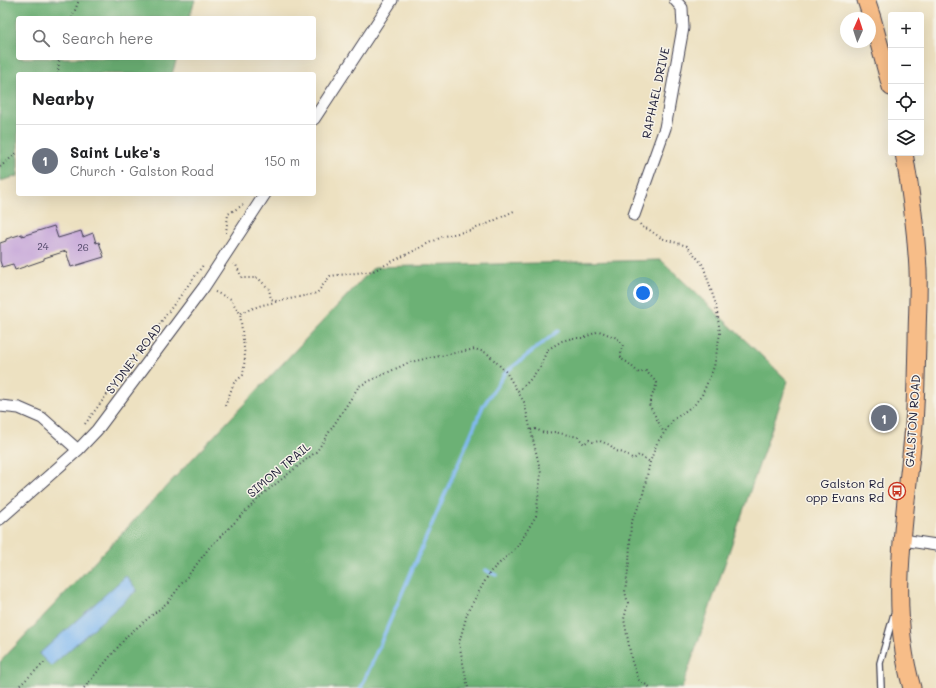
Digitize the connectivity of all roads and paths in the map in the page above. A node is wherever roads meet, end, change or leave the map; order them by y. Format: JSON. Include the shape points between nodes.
{"nodes":[{"id":1,"x":79,"y":0,"type":"edge"},
{"id":2,"x":392,"y":0,"type":"edge"},
{"id":3,"x":676,"y":0,"type":"edge"},
{"id":4,"x":866,"y":0,"type":"edge"},
{"id":5,"x":73,"y":16,"type":"edge"},
{"id":6,"x":59,"y":60,"type":"edge"},
{"id":7,"x":58,"y":72,"type":"edge"},
{"id":8,"x":890,"y":84,"type":"edge"},
{"id":9,"x":316,"y":116,"type":"edge"},
{"id":10,"x":16,"y":154,"type":"edge"},
{"id":11,"x":905,"y":156,"type":"edge"},
{"id":12,"x":0,"y":167,"type":"edge"},
{"id":13,"x":264,"y":196,"type":"edge"},
{"id":14,"x":247,"y":203,"type":"dead end"},
{"id":15,"x":516,"y":210,"type":"dead end"},
{"id":16,"x":634,"y":215,"type":"joint"},
{"id":17,"x":225,"y":235,"type":"dead end"},
{"id":18,"x":224,"y":258,"type":"junction"},
{"id":19,"x":206,"y":261,"type":"dead end"},
{"id":20,"x":204,"y":287,"type":"junction"},
{"id":21,"x":280,"y":302,"type":"junction"},
{"id":22,"x":240,"y":313,"type":"junction"},
{"id":23,"x":518,"y":391,"type":"junction"},
{"id":24,"x":0,"y":406,"type":"edge"},
{"id":25,"x":225,"y":406,"type":"dead end"},
{"id":26,"x":84,"y":426,"type":"dead end"},
{"id":27,"x":531,"y":430,"type":"junction"},
{"id":28,"x":664,"y":433,"type":"junction"},
{"id":29,"x":78,"y":450,"type":"junction"},
{"id":30,"x":650,"y":462,"type":"junction"},
{"id":31,"x":0,"y":519,"type":"edge"},
{"id":32,"x":903,"y":540,"type":"junction"},
{"id":33,"x":936,"y":545,"type":"edge"},
{"id":34,"x":899,"y":594,"type":"junction"},
{"id":35,"x":46,"y":661,"type":"dead end"},
{"id":36,"x":17,"y":688,"type":"edge"},
{"id":37,"x":84,"y":688,"type":"edge"},
{"id":38,"x":468,"y":688,"type":"edge"},
{"id":39,"x":651,"y":688,"type":"edge"},
{"id":40,"x":881,"y":688,"type":"edge"},
{"id":41,"x":912,"y":688,"type":"edge"}],
"edges":[{"from":1,"to":5,"type":"path"},
{"from":2,"to":9,"type":"street"},
{"from":3,"to":16,"type":"street","name":"RAPHAEL DRIVE","via":[[682,8],[683,28],[665,128]]},
{"from":4,"to":8,"type":"main road"},
{"from":6,"to":7,"type":"path"},
{"from":10,"to":12,"type":"path"},
{"from":11,"to":32,"type":"main road","name":"GALSTON ROAD","via":[[914,221],[918,277],[914,411]]},
{"from":13,"to":18,"type":"street","name":"SYDNEY ROAD"},
{"from":14,"to":17,"type":"path","via":[[228,214]]},
{"from":15,"to":21,"type":"path","via":[[474,229],[444,236],[374,271],[330,276],[317,293]]},
{"from":16,"to":28,"type":"path","via":[[642,227],[661,238],[687,246],[703,265],[716,304],[720,333],[714,367],[702,395],[695,404],[673,420]]},
{"from":18,"to":20,"type":"street","name":"SYDNEY ROAD"},
{"from":18,"to":21,"type":"path","via":[[236,265],[242,278],[258,278],[268,289],[271,299]]},
{"from":19,"to":26,"type":"path"},
{"from":20,"to":22,"type":"path","via":[[231,299]]},
{"from":20,"to":29,"type":"street","name":"SYDNEY ROAD","via":[[97,430]]},
{"from":21,"to":22,"type":"path"},
{"from":22,"to":25,"type":"path","via":[[245,357],[243,376],[234,383]]},
{"from":23,"to":27,"type":"path","name":"SIMON TRAIL","via":[[524,402]]},
{"from":23,"to":28,"type":"path","via":[[540,367],[547,350],[562,341],[583,338],[599,331],[617,338],[623,345],[622,359],[639,372],[646,371],[657,383],[649,404]]},
{"from":23,"to":37,"type":"path","name":"SIMON TRAIL","via":[[506,372],[487,353],[475,349],[410,362],[359,386],[318,451],[263,494],[209,548],[168,602],[128,635]]},
{"from":24,"to":29,"type":"street","via":[[19,408],[42,418]]},
{"from":27,"to":30,"type":"path","via":[[578,437],[584,444],[589,440],[600,441],[632,459],[639,455]]},
{"from":27,"to":38,"type":"path","name":"SIMON TRAIL","via":[[541,473],[536,516],[517,547],[490,572],[468,611],[459,643]]},
{"from":28,"to":30,"type":"path"},
{"from":29,"to":31,"type":"street","name":"SYDNEY ROAD"},
{"from":30,"to":39,"type":"path","via":[[642,499],[631,523],[625,592],[628,603],[624,619],[632,662],[639,680]]},
{"from":32,"to":33,"type":"street"},
{"from":32,"to":34,"type":"main road","name":"GALSTON ROAD"},
{"from":34,"to":40,"type":"lane","via":[[880,663]]},
{"from":34,"to":41,"type":"main road","name":"GALSTON ROAD","via":[[902,640]]},
{"from":35,"to":36,"type":"path"}]}
